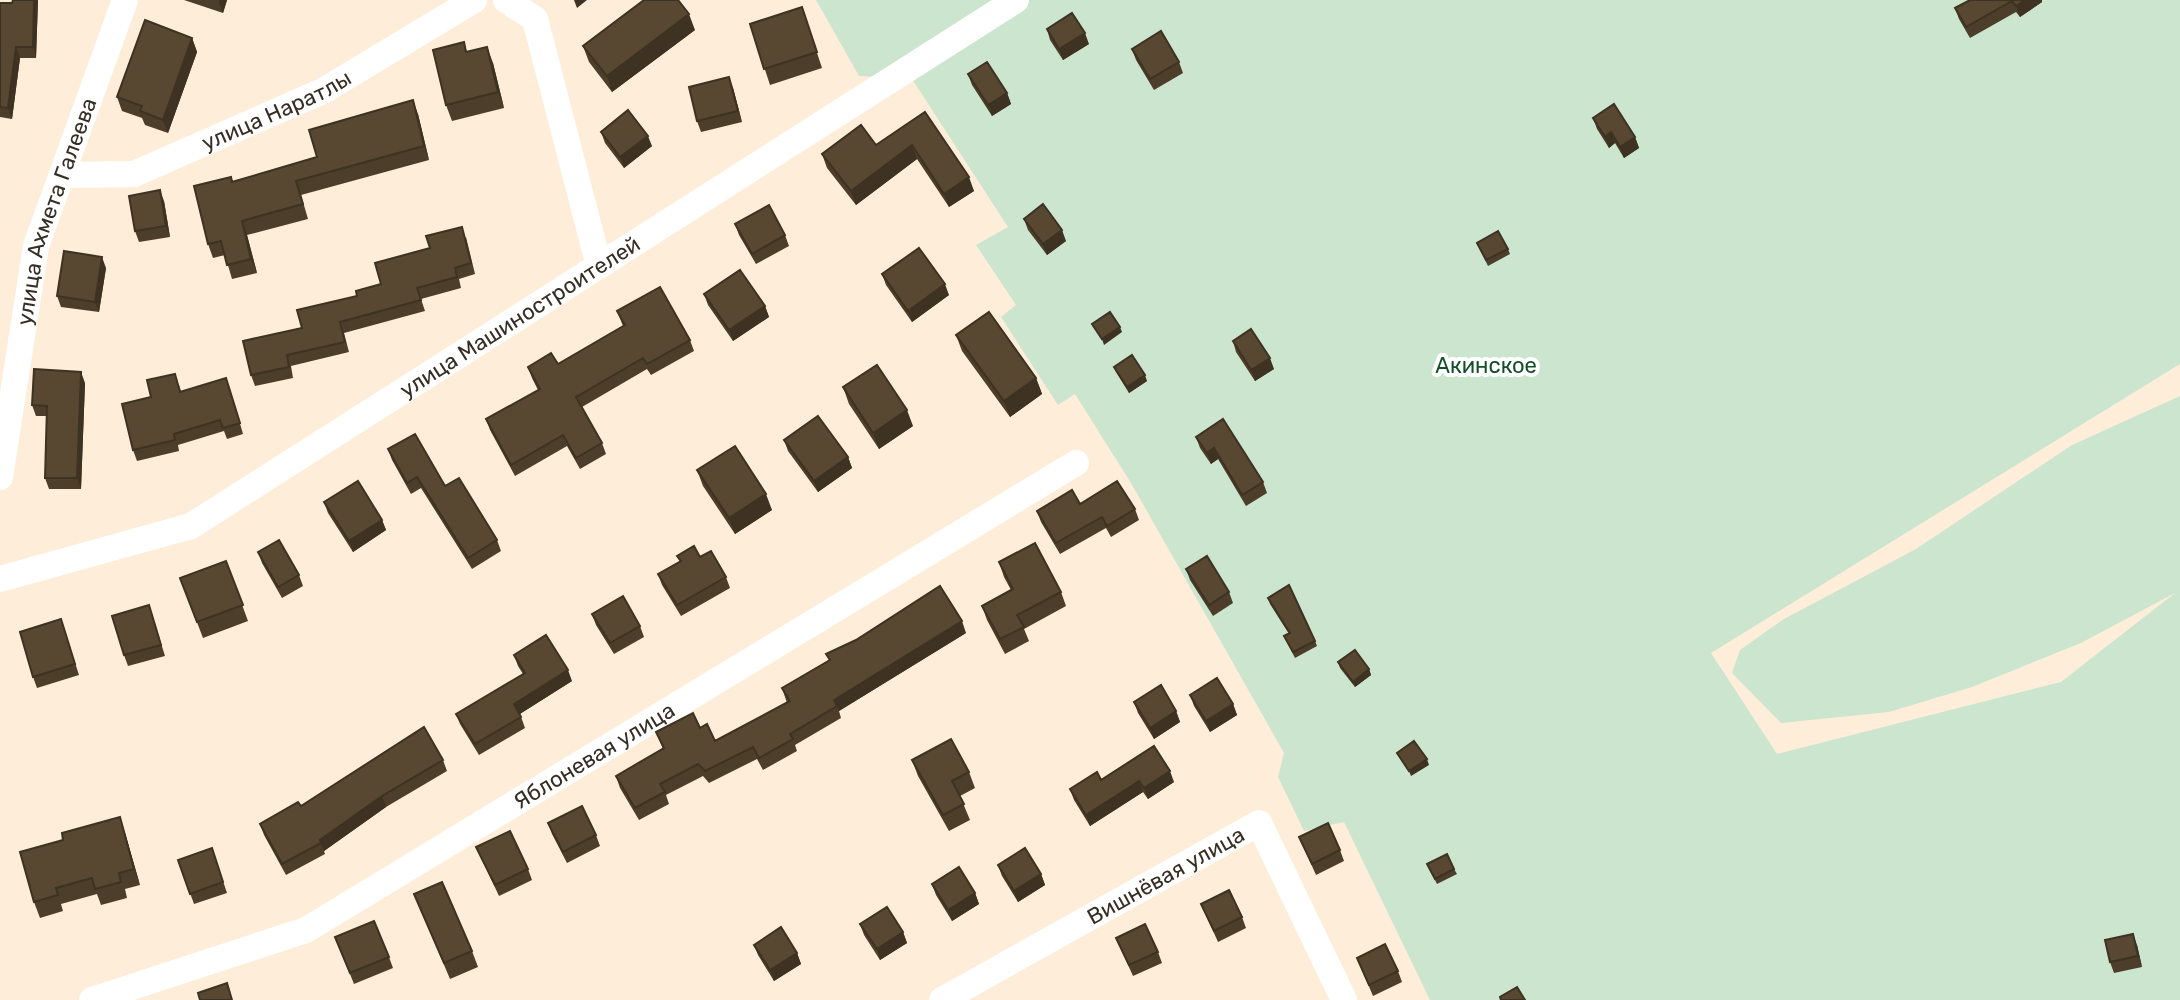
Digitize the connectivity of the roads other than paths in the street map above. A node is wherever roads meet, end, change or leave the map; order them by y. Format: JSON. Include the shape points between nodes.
{"nodes":[{"id":1,"x":125,"y":0,"type":"edge"},
{"id":2,"x":474,"y":0,"type":"edge"},
{"id":3,"x":506,"y":0,"type":"edge"},
{"id":4,"x":1016,"y":0,"type":"edge"},
{"id":5,"x":62,"y":175,"type":"junction"},
{"id":6,"x":599,"y":266,"type":"junction"},
{"id":7,"x":1076,"y":463,"type":"dead end"},
{"id":8,"x":0,"y":477,"type":"edge"},
{"id":9,"x":0,"y":579,"type":"edge"},
{"id":10,"x":92,"y":1000,"type":"edge"},
{"id":11,"x":942,"y":1000,"type":"edge"},
{"id":12,"x":1344,"y":1000,"type":"edge"}],
"edges":[{"from":1,"to":5,"type":"street","name":"улица Ахмета Галеева"},
{"from":2,"to":5,"type":"street","name":"улица Наратлы","via":[[323,91],[134,174]]},
{"from":3,"to":6,"type":"street","via":[[535,19]]},
{"from":4,"to":6,"type":"street","name":"улица Машиностроителей"},
{"from":5,"to":8,"type":"street","name":"улица Ахмета Галеева","via":[[36,246]]},
{"from":6,"to":9,"type":"street","name":"улица Машиностроителей","via":[[191,526]]},
{"from":7,"to":10,"type":"street","name":"Яблоневая улица","via":[[306,930]]},
{"from":11,"to":12,"type":"street","name":"Вишнёвая улица","via":[[1259,823]]}]}
